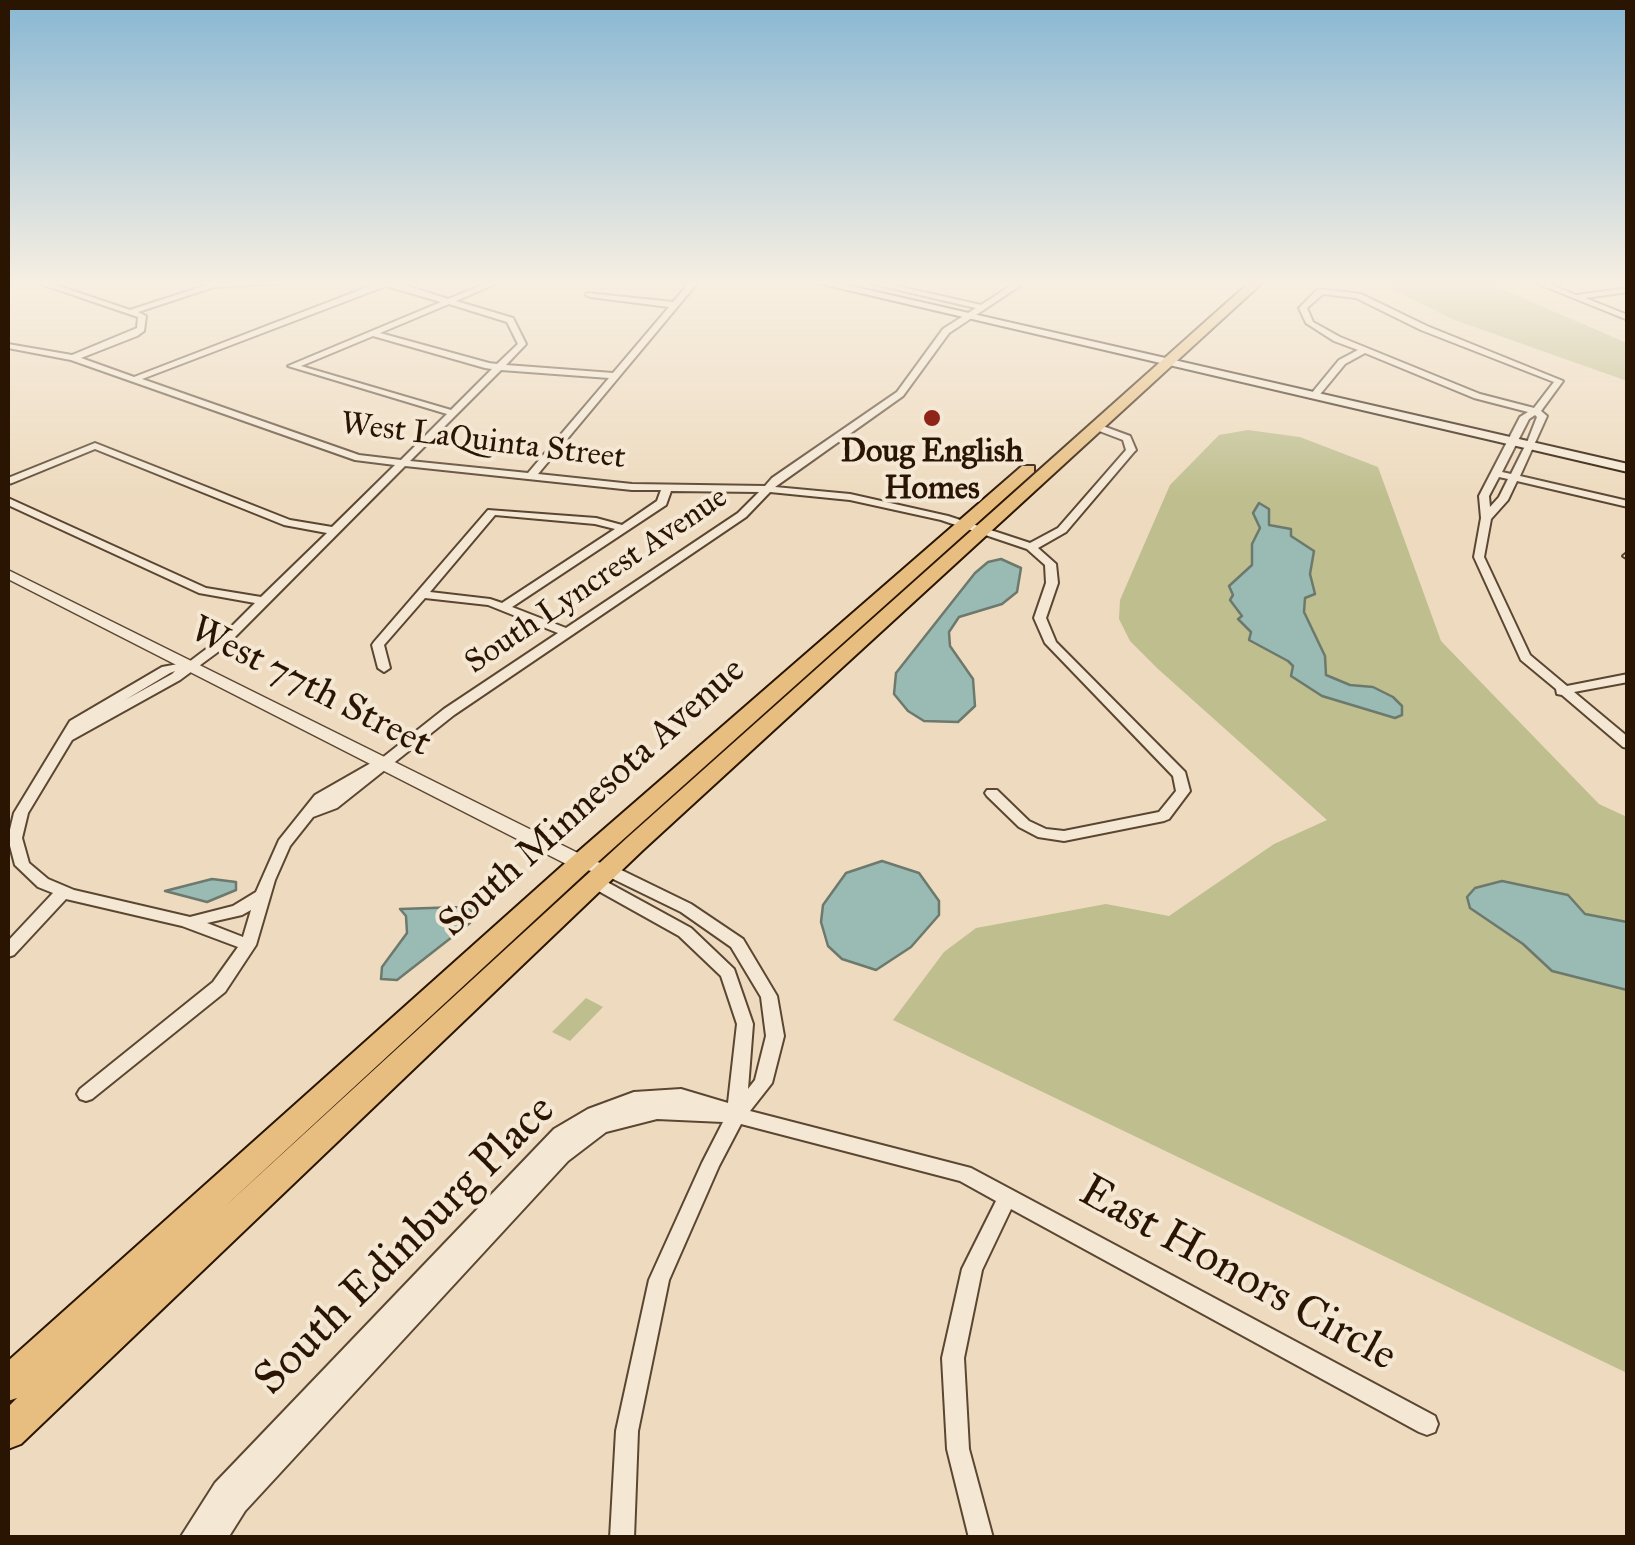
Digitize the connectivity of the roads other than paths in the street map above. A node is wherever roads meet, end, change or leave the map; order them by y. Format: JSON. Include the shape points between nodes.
{"nodes":[{"id":1,"x":46,"y":353,"type":"edge"},
{"id":2,"x":85,"y":353,"type":"edge"},
{"id":3,"x":204,"y":353,"type":"edge"},
{"id":4,"x":324,"y":353,"type":"edge"},
{"id":5,"x":450,"y":353,"type":"edge"},
{"id":6,"x":514,"y":353,"type":"edge"},
{"id":7,"x":634,"y":353,"type":"edge"},
{"id":8,"x":928,"y":353,"type":"edge"},
{"id":9,"x":1139,"y":353,"type":"edge"},
{"id":10,"x":1169,"y":353,"type":"edge"},
{"id":11,"x":1170,"y":353,"type":"edge"},
{"id":12,"x":1359,"y":353,"type":"edge"},
{"id":13,"x":1373,"y":353,"type":"edge"},
{"id":14,"x":1490,"y":353,"type":"edge"},
{"id":15,"x":73,"y":358,"type":"junction"},
{"id":16,"x":1163,"y":359,"type":"junction"},
{"id":17,"x":503,"y":367,"type":"junction"},
{"id":18,"x":615,"y":376,"type":"junction"},
{"id":19,"x":134,"y":380,"type":"junction"},
{"id":20,"x":1316,"y":394,"type":"junction"},
{"id":21,"x":1536,"y":411,"type":"junction"},
{"id":22,"x":453,"y":414,"type":"junction"},
{"id":23,"x":1097,"y":426,"type":"junction"},
{"id":24,"x":1511,"y":438,"type":"junction"},
{"id":25,"x":1532,"y":443,"type":"junction"},
{"id":26,"x":404,"y":464,"type":"junction"},
{"id":27,"x":1628,"y":465,"type":"edge"},
{"id":28,"x":1494,"y":472,"type":"junction"},
{"id":29,"x":530,"y":477,"type":"junction"},
{"id":30,"x":1516,"y":478,"type":"junction"},
{"id":31,"x":8,"y":481,"type":"edge"},
{"id":32,"x":667,"y":488,"type":"junction"},
{"id":33,"x":767,"y":489,"type":"junction"},
{"id":34,"x":8,"y":502,"type":"edge"},
{"id":35,"x":1628,"y":504,"type":"edge"},
{"id":36,"x":1486,"y":518,"type":"junction"},
{"id":37,"x":974,"y":527,"type":"junction"},
{"id":38,"x":624,"y":528,"type":"junction"},
{"id":39,"x":335,"y":531,"type":"junction"},
{"id":40,"x":1030,"y":547,"type":"junction"},
{"id":41,"x":8,"y":574,"type":"edge"},
{"id":42,"x":422,"y":594,"type":"junction"},
{"id":43,"x":263,"y":601,"type":"junction"},
{"id":44,"x":504,"y":607,"type":"junction"},
{"id":45,"x":566,"y":632,"type":"junction"},
{"id":46,"x":188,"y":665,"type":"junction"},
{"id":47,"x":384,"y":668,"type":"dead end"},
{"id":48,"x":1628,"y":678,"type":"edge"},
{"id":49,"x":1561,"y":691,"type":"junction"},
{"id":50,"x":1628,"y":744,"type":"edge"},
{"id":51,"x":381,"y":764,"type":"junction"},
{"id":52,"x":992,"y":793,"type":"dead end"},
{"id":53,"x":12,"y":832,"type":"edge"},
{"id":54,"x":594,"y":872,"type":"junction"},
{"id":55,"x":64,"y":892,"type":"junction"},
{"id":56,"x":264,"y":894,"type":"junction"},
{"id":57,"x":185,"y":921,"type":"junction"},
{"id":58,"x":248,"y":945,"type":"junction"},
{"id":59,"x":8,"y":951,"type":"edge"},
{"id":60,"x":86,"y":1094,"type":"dead end"},
{"id":61,"x":736,"y":1116,"type":"junction"},
{"id":62,"x":1008,"y":1196,"type":"junction"},
{"id":63,"x":8,"y":1384,"type":"edge"},
{"id":64,"x":1427,"y":1424,"type":"dead end"},
{"id":65,"x":8,"y":1431,"type":"edge"},
{"id":66,"x":192,"y":1538,"type":"edge"},
{"id":67,"x":214,"y":1538,"type":"edge"},
{"id":68,"x":622,"y":1538,"type":"edge"},
{"id":69,"x":981,"y":1538,"type":"edge"}],
"edges":[{"from":1,"to":15,"type":"street","name":"West LaQuinta Street"},
{"from":2,"to":15,"type":"street"},
{"from":3,"to":19,"type":"street"},
{"from":4,"to":22,"type":"street","via":[[292,366]]},
{"from":5,"to":17,"type":"street"},
{"from":6,"to":17,"type":"street"},
{"from":7,"to":18,"type":"street"},
{"from":8,"to":33,"type":"street","name":"South Lyncrest Avenue","via":[[900,394]]},
{"from":9,"to":16,"type":"main road"},
{"from":10,"to":16,"type":"main road","name":"South Minnesota Avenue"},
{"from":11,"to":16,"type":"main road","name":"South Minnesota Avenue"},
{"from":12,"to":20,"type":"street","via":[[1342,362]]},
{"from":13,"to":21,"type":"street","via":[[1477,396]]},
{"from":14,"to":21,"type":"street","via":[[1556,378],[1559,384]]},
{"from":15,"to":19,"type":"street","name":"West LaQuinta Street"},
{"from":16,"to":20,"type":"main road"},
{"from":16,"to":23,"type":"main road","name":"South Minnesota Avenue"},
{"from":16,"to":37,"type":"main road","name":"South Minnesota Avenue"},
{"from":17,"to":18,"type":"street"},
{"from":17,"to":22,"type":"street"},
{"from":18,"to":29,"type":"street"},
{"from":19,"to":26,"type":"street","name":"West LaQuinta Street","via":[[338,453]]},
{"from":20,"to":24,"type":"main road"},
{"from":21,"to":24,"type":"street"},
{"from":21,"to":25,"type":"street","via":[[1542,416]]},
{"from":22,"to":26,"type":"street"},
{"from":23,"to":37,"type":"main road","name":"South Minnesota Avenue"},
{"from":23,"to":40,"type":"street","via":[[1127,438],[1131,450],[1062,530]]},
{"from":24,"to":25,"type":"main road"},
{"from":24,"to":28,"type":"street"},
{"from":25,"to":27,"type":"main road"},
{"from":25,"to":30,"type":"street"},
{"from":26,"to":29,"type":"street","name":"West LaQuinta Street"},
{"from":26,"to":39,"type":"street"},
{"from":28,"to":30,"type":"street"},
{"from":28,"to":36,"type":"street","via":[[1484,496]]},
{"from":29,"to":32,"type":"street","name":"West LaQuinta Street"},
{"from":30,"to":35,"type":"street"},
{"from":30,"to":36,"type":"street"},
{"from":31,"to":39,"type":"street","via":[[95,446],[288,523]]},
{"from":32,"to":33,"type":"street","name":"West LaQuinta Street"},
{"from":32,"to":38,"type":"street","via":[[662,504]]},
{"from":33,"to":37,"type":"street","name":"West LaQuinta Street","via":[[850,497]]},
{"from":33,"to":45,"type":"street","name":"South Lyncrest Avenue","via":[[742,515]]},
{"from":34,"to":43,"type":"street","via":[[202,592]]},
{"from":36,"to":49,"type":"street","via":[[1479,557],[1525,656]]},
{"from":37,"to":40,"type":"street","name":"West LaQuinta Street"},
{"from":37,"to":54,"type":"main road","name":"South Minnesota Avenue"},
{"from":37,"to":54,"type":"main road","name":"South Minnesota Avenue","via":[[784,710]]},
{"from":38,"to":42,"type":"street","via":[[492,512]]},
{"from":38,"to":44,"type":"street"},
{"from":39,"to":43,"type":"street"},
{"from":40,"to":52,"type":"street","via":[[1050,564],[1052,583],[1040,618],[1051,643],[1180,775],[1183,791],[1164,816],[1064,836],[1024,824]]},
{"from":41,"to":46,"type":"street","name":"West 77th Street"},
{"from":42,"to":44,"type":"street"},
{"from":42,"to":47,"type":"street","via":[[378,645]]},
{"from":43,"to":46,"type":"street","via":[[222,644]]},
{"from":44,"to":45,"type":"street"},
{"from":45,"to":51,"type":"street","name":"South Lyncrest Avenue"},
{"from":46,"to":51,"type":"street","name":"West 77th Street"},
{"from":46,"to":53,"type":"street","via":[[64,738]]},
{"from":48,"to":49,"type":"street"},
{"from":49,"to":50,"type":"street"},
{"from":51,"to":54,"type":"street","name":"West 77th Street"},
{"from":51,"to":56,"type":"street","name":"South Lyncrest Avenue","via":[[332,805],[310,813],[284,844]]},
{"from":53,"to":55,"type":"street","via":[[22,865]]},
{"from":54,"to":61,"type":"street","name":"West 77th Street","via":[[685,932],[728,973],[745,1024]]},
{"from":54,"to":61,"type":"street","name":"West 77th Street","via":[[706,919],[737,943],[760,974],[773,1016],[774,1050],[763,1083]]},
{"from":54,"to":63,"type":"main road","name":"South Minnesota Avenue"},
{"from":54,"to":65,"type":"main road","name":"South Minnesota Avenue"},
{"from":55,"to":57,"type":"street"},
{"from":55,"to":59,"type":"street"},
{"from":56,"to":57,"type":"street","via":[[212,919]]},
{"from":56,"to":58,"type":"street"},
{"from":57,"to":58,"type":"street"},
{"from":58,"to":60,"type":"street","via":[[218,987]]},
{"from":61,"to":62,"type":"street","name":"East Honors Circle","via":[[948,1168]]},
{"from":61,"to":66,"type":"street","name":"South Edinburg Place","via":[[701,1100],[656,1097],[594,1114],[561,1135],[223,1491]]},
{"from":61,"to":67,"type":"street","name":"South Edinburg Place","via":[[637,1114],[572,1145],[237,1503]]},
{"from":61,"to":68,"type":"street","name":"West 77th Street","via":[[660,1280],[627,1431]]},
{"from":62,"to":64,"type":"street","name":"East Honors Circle"},
{"from":62,"to":69,"type":"street","via":[[972,1269],[954,1358],[958,1448]]}]}
